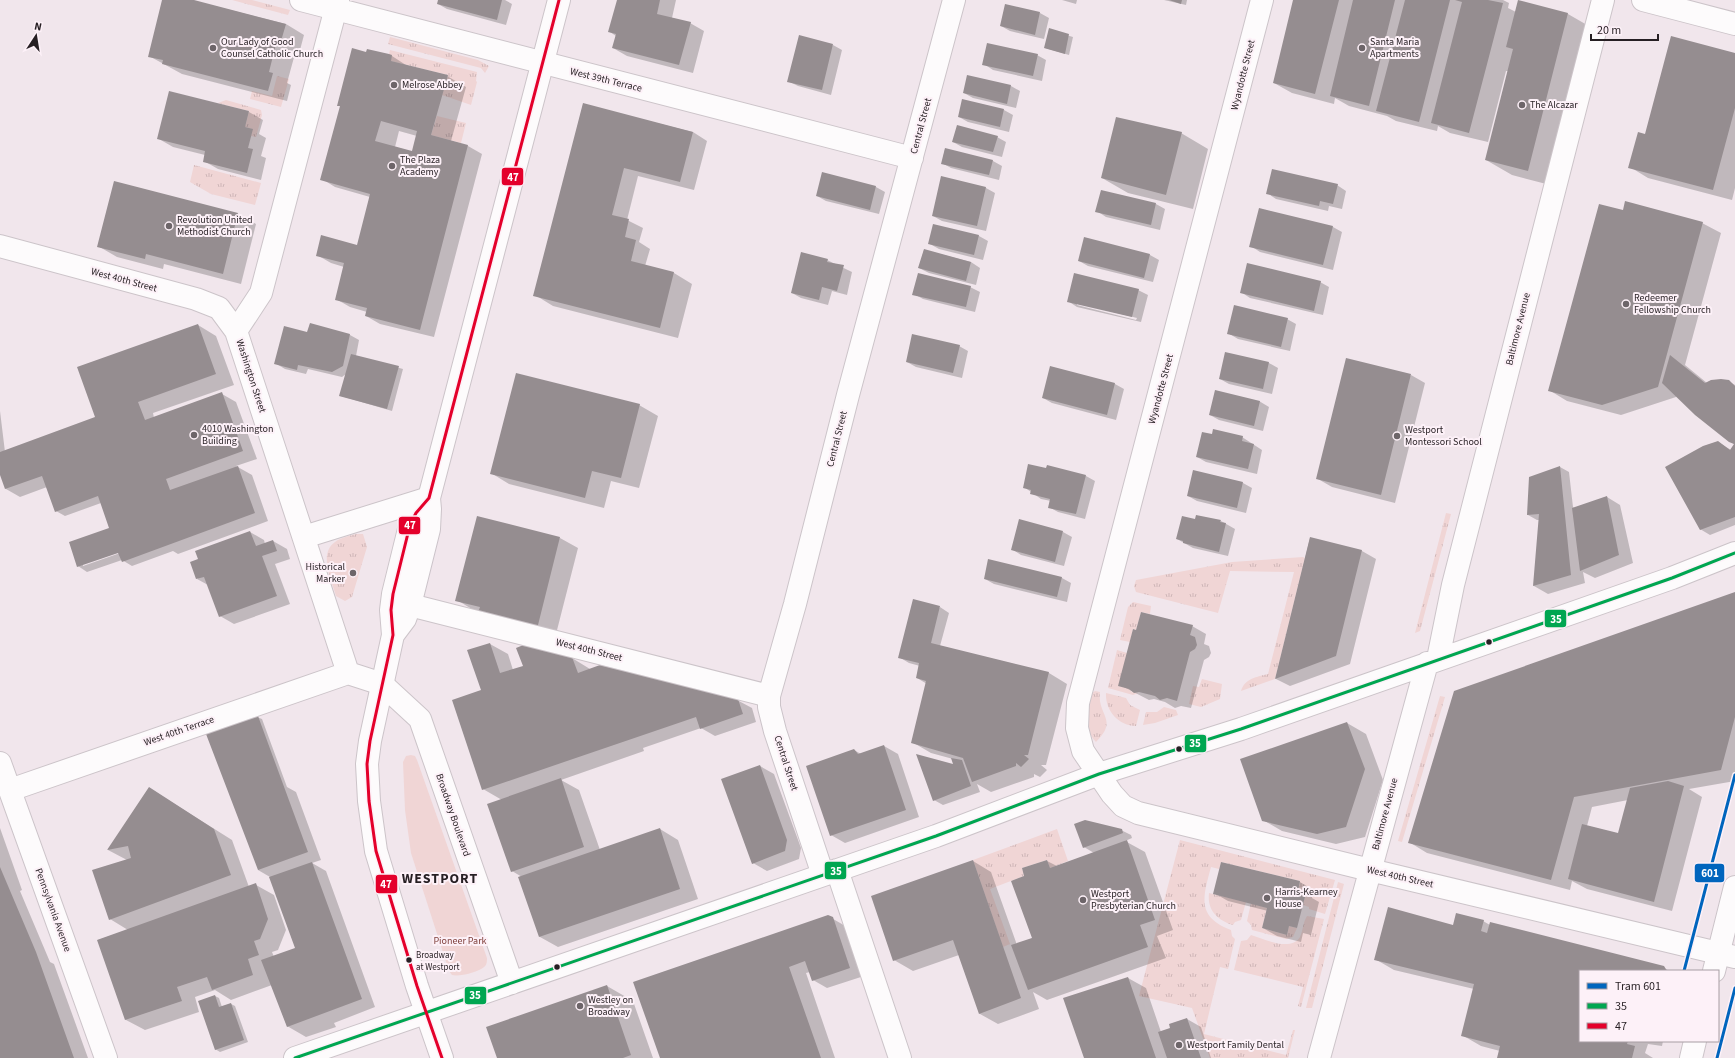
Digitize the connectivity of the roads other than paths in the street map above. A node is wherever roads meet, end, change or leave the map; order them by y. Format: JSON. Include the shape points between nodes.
{"nodes":[{"id":1,"x":301,"y":0,"type":"edge"},
{"id":2,"x":559,"y":0,"type":"edge"},
{"id":3,"x":954,"y":0,"type":"edge"},
{"id":4,"x":1262,"y":0,"type":"edge"},
{"id":5,"x":1603,"y":0,"type":"edge"},
{"id":6,"x":1643,"y":0,"type":"edge"},
{"id":7,"x":336,"y":5,"type":"edge"},
{"id":8,"x":1735,"y":24,"type":"edge"},
{"id":9,"x":543,"y":64,"type":"junction"},
{"id":10,"x":912,"y":158,"type":"junction"},
{"id":11,"x":0,"y":246,"type":"edge"},
{"id":12,"x":236,"y":331,"type":"junction"},
{"id":13,"x":429,"y":498,"type":"junction"},
{"id":14,"x":304,"y":537,"type":"junction"},
{"id":15,"x":1735,"y":553,"type":"edge"},
{"id":16,"x":410,"y":605,"type":"junction"},
{"id":17,"x":394,"y":635,"type":"junction"},
{"id":18,"x":1432,"y":661,"type":"junction"},
{"id":19,"x":348,"y":673,"type":"junction"},
{"id":20,"x":382,"y":684,"type":"junction"},
{"id":21,"x":769,"y":696,"type":"junction"},
{"id":22,"x":0,"y":763,"type":"edge"},
{"id":23,"x":1099,"y":774,"type":"junction"},
{"id":24,"x":10,"y":790,"type":"junction"},
{"id":25,"x":1370,"y":870,"type":"junction"},
{"id":26,"x":830,"y":872,"type":"junction"},
{"id":27,"x":1735,"y":887,"type":"edge"},
{"id":28,"x":1722,"y":960,"type":"edge"},
{"id":29,"x":512,"y":983,"type":"junction"},
{"id":30,"x":426,"y":1012,"type":"junction"},
{"id":31,"x":1695,"y":1042,"type":"edge"},
{"id":32,"x":106,"y":1058,"type":"edge"},
{"id":33,"x":295,"y":1058,"type":"edge"},
{"id":34,"x":442,"y":1058,"type":"edge"},
{"id":35,"x":900,"y":1058,"type":"edge"},
{"id":36,"x":1319,"y":1058,"type":"edge"},
{"id":37,"x":1691,"y":1058,"type":"edge"}],
"edges":[{"from":1,"to":7,"type":"street","name":"West 39th Terrace"},
{"from":2,"to":9,"type":"street"},
{"from":3,"to":10,"type":"street","name":"Central Street"},
{"from":4,"to":23,"type":"street","name":"Wyandotte Street","via":[[1078,703],[1077,728],[1083,751]]},
{"from":5,"to":18,"type":"street","name":"Baltimore Avenue"},
{"from":6,"to":8,"type":"street"},
{"from":7,"to":9,"type":"street","name":"West 39th Terrace"},
{"from":7,"to":12,"type":"street","name":"Washington Street","via":[[261,293]]},
{"from":9,"to":10,"type":"street","name":"West 39th Terrace"},
{"from":9,"to":13,"type":"street"},
{"from":10,"to":21,"type":"street","name":"Central Street"},
{"from":11,"to":12,"type":"street","name":"West 40th Street","via":[[196,299],[219,308]]},
{"from":12,"to":14,"type":"street","name":"Washington Street"},
{"from":13,"to":14,"type":"street"},
{"from":13,"to":16,"type":"street","via":[[429,529]]},
{"from":13,"to":17,"type":"street","via":[[410,525],[393,594]]},
{"from":14,"to":19,"type":"street","name":"Washington Street"},
{"from":15,"to":18,"type":"street","via":[[1672,578]]},
{"from":16,"to":17,"type":"street","via":[[405,619]]},
{"from":16,"to":21,"type":"street","name":"West 40th Street"},
{"from":17,"to":20,"type":"street"},
{"from":18,"to":23,"type":"street","via":[[1241,729]]},
{"from":18,"to":25,"type":"street","name":"Baltimore Avenue"},
{"from":19,"to":20,"type":"street"},
{"from":19,"to":24,"type":"street","name":"West 40th Terrace"},
{"from":20,"to":29,"type":"street","name":"Broadway Boulevard","via":[[420,718]]},
{"from":20,"to":30,"type":"street","via":[[367,764],[369,801],[376,851]]},
{"from":21,"to":26,"type":"street","name":"Central Street","via":[[775,731]]},
{"from":22,"to":24,"type":"street","name":"Pennsylvania Avenue"},
{"from":23,"to":25,"type":"street","name":"West 40th Street","via":[[1122,806],[1138,813]]},
{"from":23,"to":26,"type":"street","via":[[936,836]]},
{"from":24,"to":32,"type":"street","name":"Pennsylvania Avenue"},
{"from":25,"to":28,"type":"street","name":"West 40th Street"},
{"from":25,"to":36,"type":"street","name":"Baltimore Avenue"},
{"from":26,"to":29,"type":"street"},
{"from":26,"to":35,"type":"street","name":"Central Street"},
{"from":27,"to":28,"type":"street"},
{"from":29,"to":30,"type":"street"},
{"from":30,"to":33,"type":"street"},
{"from":30,"to":34,"type":"street"},
{"from":31,"to":37,"type":"street"}]}
